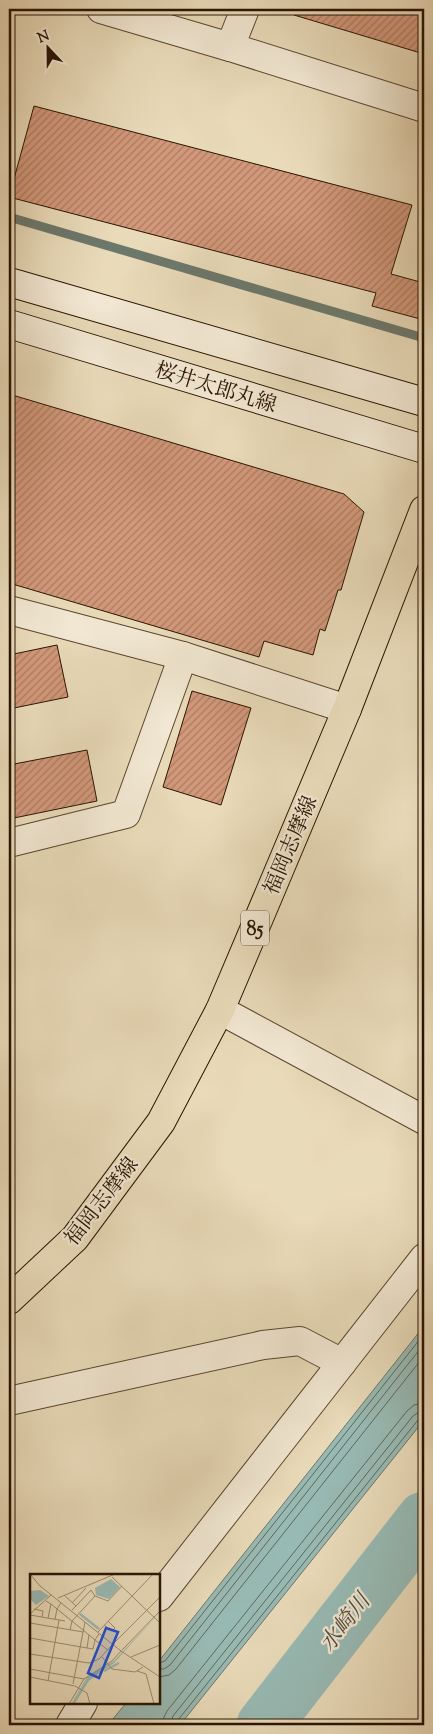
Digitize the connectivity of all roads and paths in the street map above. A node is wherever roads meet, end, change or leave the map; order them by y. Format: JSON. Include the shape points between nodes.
{"nodes":[{"id":1,"x":100,"y":9,"type":"edge"},
{"id":2,"x":245,"y":9,"type":"edge"},
{"id":3,"x":230,"y":47,"type":"junction"},
{"id":4,"x":424,"y":108,"type":"edge"},
{"id":5,"x":9,"y":282,"type":"edge"},
{"id":6,"x":9,"y":324,"type":"edge"},
{"id":7,"x":424,"y":402,"type":"edge"},
{"id":8,"x":424,"y":449,"type":"edge"},
{"id":9,"x":424,"y":510,"type":"edge"},
{"id":10,"x":9,"y":610,"type":"edge"},
{"id":11,"x":183,"y":656,"type":"junction"},
{"id":12,"x":347,"y":709,"type":"junction"},
{"id":13,"x":9,"y":843,"type":"edge"},
{"id":14,"x":220,"y":1010,"type":"junction"},
{"id":15,"x":424,"y":1120,"type":"edge"},
{"id":16,"x":424,"y":1258,"type":"edge"},
{"id":17,"x":9,"y":1300,"type":"edge"},
{"id":18,"x":342,"y":1363,"type":"junction"},
{"id":19,"x":9,"y":1401,"type":"edge"},
{"id":20,"x":160,"y":1595,"type":"edge"},
{"id":21,"x":82,"y":1704,"type":"edge"},
{"id":22,"x":70,"y":1725,"type":"edge"}],
"edges":[{"from":1,"to":3,"type":"street"},
{"from":2,"to":3,"type":"street"},
{"from":3,"to":4,"type":"street"},
{"from":5,"to":7,"type":"street","name":"桜井太郎丸線"},
{"from":6,"to":8,"type":"street","name":"桜井太郎丸線"},
{"from":9,"to":12,"type":"main road","name":"福岡志摩線","number":"85"},
{"from":10,"to":11,"type":"street"},
{"from":11,"to":12,"type":"street"},
{"from":11,"to":13,"type":"street","via":[[126,814]]},
{"from":12,"to":14,"type":"main road","name":"福岡志摩線","number":"85"},
{"from":14,"to":15,"type":"street"},
{"from":14,"to":17,"type":"main road","name":"福岡志摩線","number":"85","via":[[161,1122],[75,1238]]},
{"from":16,"to":18,"type":"street"},
{"from":18,"to":19,"type":"street","via":[[300,1341],[263,1345]]},
{"from":18,"to":20,"type":"street"},
{"from":21,"to":22,"type":"street"}]}
